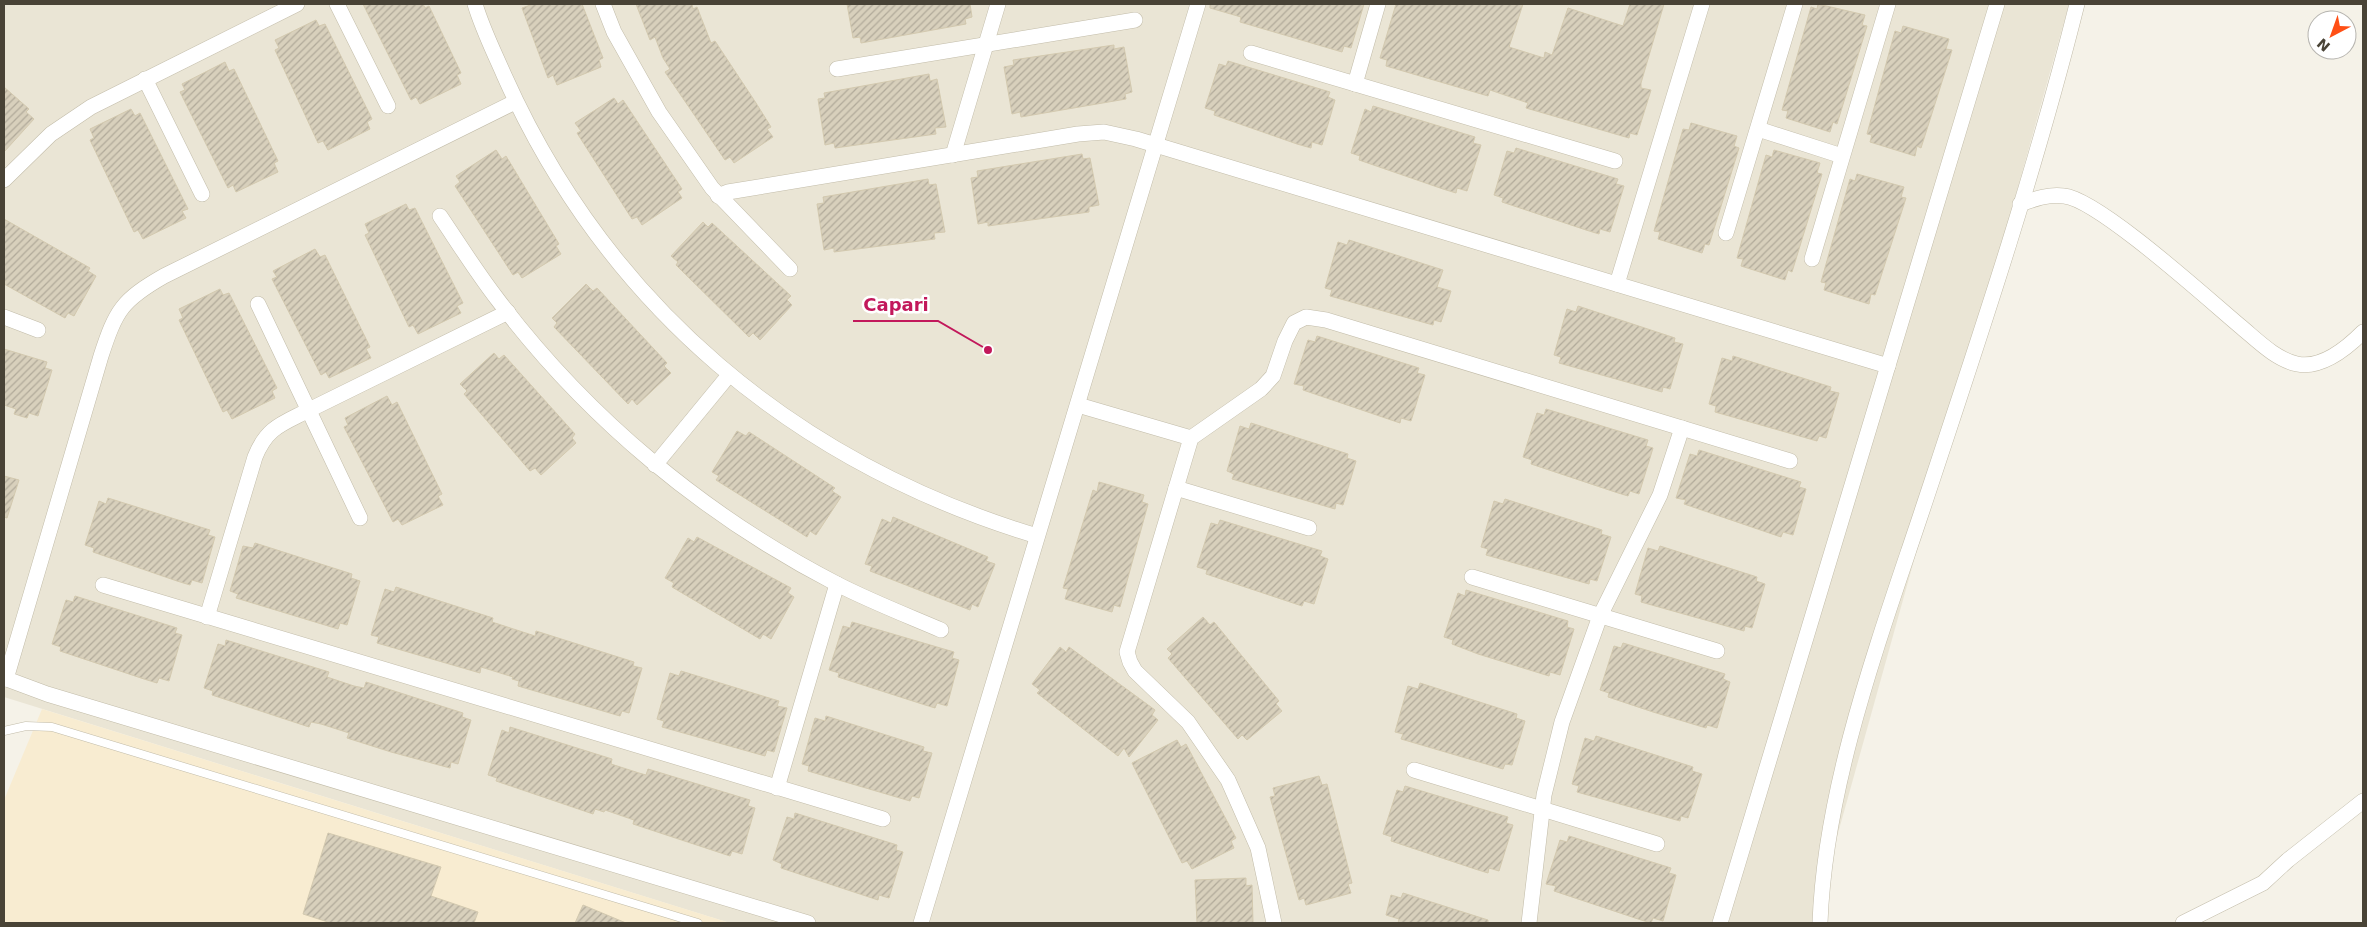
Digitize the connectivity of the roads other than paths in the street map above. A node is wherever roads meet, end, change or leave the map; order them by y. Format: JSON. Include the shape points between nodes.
{"nodes":[{"id":1,"x":297,"y":4,"type":"edge"},
{"id":2,"x":337,"y":4,"type":"edge"},
{"id":3,"x":475,"y":4,"type":"edge"},
{"id":4,"x":603,"y":4,"type":"edge"},
{"id":5,"x":998,"y":4,"type":"edge"},
{"id":6,"x":1198,"y":4,"type":"edge"},
{"id":7,"x":1378,"y":4,"type":"edge"},
{"id":8,"x":1702,"y":4,"type":"edge"},
{"id":9,"x":1795,"y":4,"type":"edge"},
{"id":10,"x":1888,"y":4,"type":"edge"},
{"id":11,"x":1998,"y":4,"type":"edge"},
{"id":12,"x":2077,"y":4,"type":"edge"},
{"id":13,"x":1135,"y":20,"type":"dead end"},
{"id":14,"x":986,"y":44,"type":"junction"},
{"id":15,"x":1251,"y":53,"type":"dead end"},
{"id":16,"x":837,"y":69,"type":"dead end"},
{"id":17,"x":145,"y":79,"type":"junction"},
{"id":18,"x":1355,"y":84,"type":"junction"},
{"id":19,"x":515,"y":102,"type":"junction"},
{"id":20,"x":388,"y":106,"type":"dead end"},
{"id":21,"x":1758,"y":129,"type":"junction"},
{"id":22,"x":1156,"y":145,"type":"junction"},
{"id":23,"x":953,"y":155,"type":"junction"},
{"id":24,"x":1842,"y":156,"type":"junction"},
{"id":25,"x":1615,"y":161,"type":"dead end"},
{"id":26,"x":4,"y":180,"type":"edge"},
{"id":27,"x":202,"y":194,"type":"dead end"},
{"id":28,"x":718,"y":196,"type":"junction"},
{"id":29,"x":2020,"y":204,"type":"junction"},
{"id":30,"x":440,"y":216,"type":"dead end"},
{"id":31,"x":1726,"y":232,"type":"dead end"},
{"id":32,"x":1812,"y":259,"type":"dead end"},
{"id":33,"x":790,"y":269,"type":"dead end"},
{"id":34,"x":1617,"y":284,"type":"junction"},
{"id":35,"x":258,"y":304,"type":"dead end"},
{"id":36,"x":508,"y":312,"type":"junction"},
{"id":37,"x":4,"y":316,"type":"edge"},
{"id":38,"x":38,"y":330,"type":"dead end"},
{"id":39,"x":2363,"y":332,"type":"edge"},
{"id":40,"x":1888,"y":366,"type":"junction"},
{"id":41,"x":729,"y":374,"type":"junction"},
{"id":42,"x":1078,"y":405,"type":"junction"},
{"id":43,"x":308,"y":410,"type":"junction"},
{"id":44,"x":1682,"y":428,"type":"junction"},
{"id":45,"x":1191,"y":438,"type":"junction"},
{"id":46,"x":1790,"y":461,"type":"dead end"},
{"id":47,"x":655,"y":464,"type":"junction"},
{"id":48,"x":1176,"y":488,"type":"junction"},
{"id":49,"x":360,"y":518,"type":"dead end"},
{"id":50,"x":1309,"y":528,"type":"dead end"},
{"id":51,"x":1037,"y":536,"type":"junction"},
{"id":52,"x":1472,"y":577,"type":"dead end"},
{"id":53,"x":837,"y":584,"type":"junction"},
{"id":54,"x":104,"y":585,"type":"dead end"},
{"id":55,"x":206,"y":616,"type":"junction"},
{"id":56,"x":1600,"y":616,"type":"junction"},
{"id":57,"x":941,"y":630,"type":"dead end"},
{"id":58,"x":1717,"y":651,"type":"dead end"},
{"id":59,"x":5,"y":678,"type":"edge"},
{"id":60,"x":4,"y":731,"type":"edge"},
{"id":61,"x":1414,"y":770,"type":"dead end"},
{"id":62,"x":777,"y":788,"type":"junction"},
{"id":63,"x":2363,"y":801,"type":"edge"},
{"id":64,"x":1542,"y":809,"type":"junction"},
{"id":65,"x":883,"y":819,"type":"dead end"},
{"id":66,"x":1657,"y":844,"type":"dead end"},
{"id":67,"x":698,"y":923,"type":"edge"},
{"id":68,"x":808,"y":923,"type":"edge"},
{"id":69,"x":921,"y":923,"type":"edge"},
{"id":70,"x":1274,"y":923,"type":"edge"},
{"id":71,"x":1528,"y":923,"type":"edge"},
{"id":72,"x":1720,"y":923,"type":"edge"},
{"id":73,"x":1820,"y":923,"type":"edge"},
{"id":74,"x":2182,"y":923,"type":"edge"}],
"edges":[{"from":1,"to":17,"type":"street"},
{"from":2,"to":20,"type":"street"},
{"from":3,"to":19,"type":"street"},
{"from":4,"to":28,"type":"street","via":[[614,32],[659,112]]},
{"from":5,"to":14,"type":"street"},
{"from":6,"to":22,"type":"street"},
{"from":7,"to":18,"type":"street"},
{"from":8,"to":34,"type":"street"},
{"from":9,"to":21,"type":"street"},
{"from":10,"to":24,"type":"street"},
{"from":11,"to":40,"type":"street"},
{"from":12,"to":29,"type":"street"},
{"from":13,"to":14,"type":"street"},
{"from":14,"to":16,"type":"street"},
{"from":14,"to":23,"type":"street"},
{"from":15,"to":18,"type":"street"},
{"from":17,"to":26,"type":"street","via":[[91,107],[51,134]]},
{"from":17,"to":27,"type":"street"},
{"from":18,"to":25,"type":"street"},
{"from":19,"to":41,"type":"street","via":[[557,179],[602,243],[651,302]]},
{"from":19,"to":59,"type":"street","via":[[164,276],[140,290],[120,308],[101,356]]},
{"from":21,"to":24,"type":"street"},
{"from":21,"to":31,"type":"street"},
{"from":22,"to":23,"type":"street","via":[[1104,132]]},
{"from":22,"to":34,"type":"street"},
{"from":22,"to":42,"type":"street"},
{"from":23,"to":28,"type":"street"},
{"from":24,"to":32,"type":"street"},
{"from":28,"to":33,"type":"street"},
{"from":29,"to":39,"type":"street","via":[[2044,195],[2066,196],[2089,205],[2276,355],[2297,364],[2317,363],[2336,354]]},
{"from":29,"to":73,"type":"street","via":[[1878,643],[1846,757],[1821,892]]},
{"from":30,"to":36,"type":"street"},
{"from":34,"to":40,"type":"street"},
{"from":35,"to":43,"type":"street"},
{"from":36,"to":43,"type":"street"},
{"from":36,"to":47,"type":"street","via":[[582,398]]},
{"from":37,"to":38,"type":"street"},
{"from":40,"to":72,"type":"street"},
{"from":41,"to":47,"type":"street"},
{"from":41,"to":51,"type":"street","via":[[814,436],[873,470],[997,524]]},
{"from":42,"to":45,"type":"street"},
{"from":42,"to":51,"type":"street"},
{"from":43,"to":49,"type":"street"},
{"from":43,"to":55,"type":"street","via":[[276,426],[262,440]]},
{"from":44,"to":45,"type":"street","via":[[1326,320],[1306,317],[1294,323],[1273,376],[1261,389]]},
{"from":44,"to":46,"type":"street"},
{"from":44,"to":56,"type":"street","via":[[1660,496]]},
{"from":45,"to":48,"type":"street"},
{"from":47,"to":53,"type":"street","via":[[744,530]]},
{"from":48,"to":50,"type":"street"},
{"from":48,"to":70,"type":"street","via":[[1127,652],[1136,670],[1188,722],[1228,780],[1258,848]]},
{"from":51,"to":69,"type":"street"},
{"from":52,"to":56,"type":"street"},
{"from":53,"to":57,"type":"street"},
{"from":53,"to":62,"type":"street"},
{"from":54,"to":55,"type":"street"},
{"from":55,"to":62,"type":"street"},
{"from":56,"to":58,"type":"street"},
{"from":56,"to":64,"type":"street","via":[[1562,722]]},
{"from":59,"to":68,"type":"street","via":[[47,694]]},
{"from":60,"to":67,"type":"lane","via":[[26,726],[52,727]]},
{"from":61,"to":64,"type":"street"},
{"from":62,"to":65,"type":"street"},
{"from":63,"to":74,"type":"street","via":[[2263,883]]},
{"from":64,"to":66,"type":"street"},
{"from":64,"to":71,"type":"street"}]}
